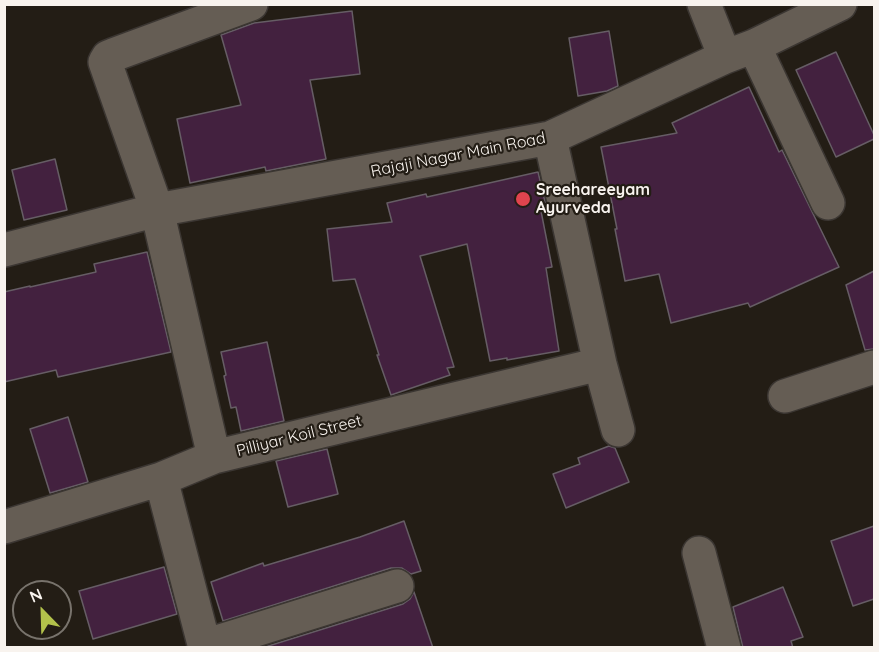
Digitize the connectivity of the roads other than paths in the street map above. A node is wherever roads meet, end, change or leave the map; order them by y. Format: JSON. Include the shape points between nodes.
{"nodes":[{"id":1,"x":251,"y":4,"type":"edge"},
{"id":2,"x":704,"y":4,"type":"edge"},
{"id":3,"x":840,"y":4,"type":"edge"},
{"id":4,"x":739,"y":52,"type":"junction"},
{"id":5,"x":550,"y":138,"type":"junction"},
{"id":6,"x":828,"y":203,"type":"dead end"},
{"id":7,"x":157,"y":210,"type":"junction"},
{"id":8,"x":4,"y":250,"type":"edge"},
{"id":9,"x":600,"y":364,"type":"junction"},
{"id":10,"x":874,"y":367,"type":"edge"},
{"id":11,"x":785,"y":396,"type":"dead end"},
{"id":12,"x":618,"y":430,"type":"dead end"},
{"id":13,"x":214,"y":457,"type":"junction"},
{"id":14,"x":161,"y":479,"type":"junction"},
{"id":15,"x":4,"y":527,"type":"edge"},
{"id":16,"x":699,"y":553,"type":"dead end"},
{"id":17,"x":397,"y":586,"type":"dead end"},
{"id":18,"x":205,"y":647,"type":"edge"},
{"id":19,"x":724,"y":648,"type":"edge"}],
"edges":[{"from":1,"to":7,"type":"street","via":[[113,55],[105,62]]},
{"from":2,"to":4,"type":"street"},
{"from":3,"to":4,"type":"street","name":"Rajaji Nagar Main Road"},
{"from":4,"to":5,"type":"street","name":"Rajaji Nagar Main Road"},
{"from":4,"to":6,"type":"street"},
{"from":5,"to":7,"type":"street","name":"Rajaji Nagar Main Road"},
{"from":5,"to":9,"type":"street"},
{"from":7,"to":8,"type":"street","name":"Rajaji Nagar Main Road"},
{"from":7,"to":13,"type":"street"},
{"from":9,"to":12,"type":"street"},
{"from":9,"to":13,"type":"street","name":"Pilliyar Koil Street"},
{"from":10,"to":11,"type":"street"},
{"from":13,"to":14,"type":"street","name":"Pilliyar Koil Street"},
{"from":14,"to":15,"type":"street","name":"Pilliyar Koil Street"},
{"from":14,"to":18,"type":"street"},
{"from":16,"to":19,"type":"street"},
{"from":17,"to":18,"type":"street"}]}
